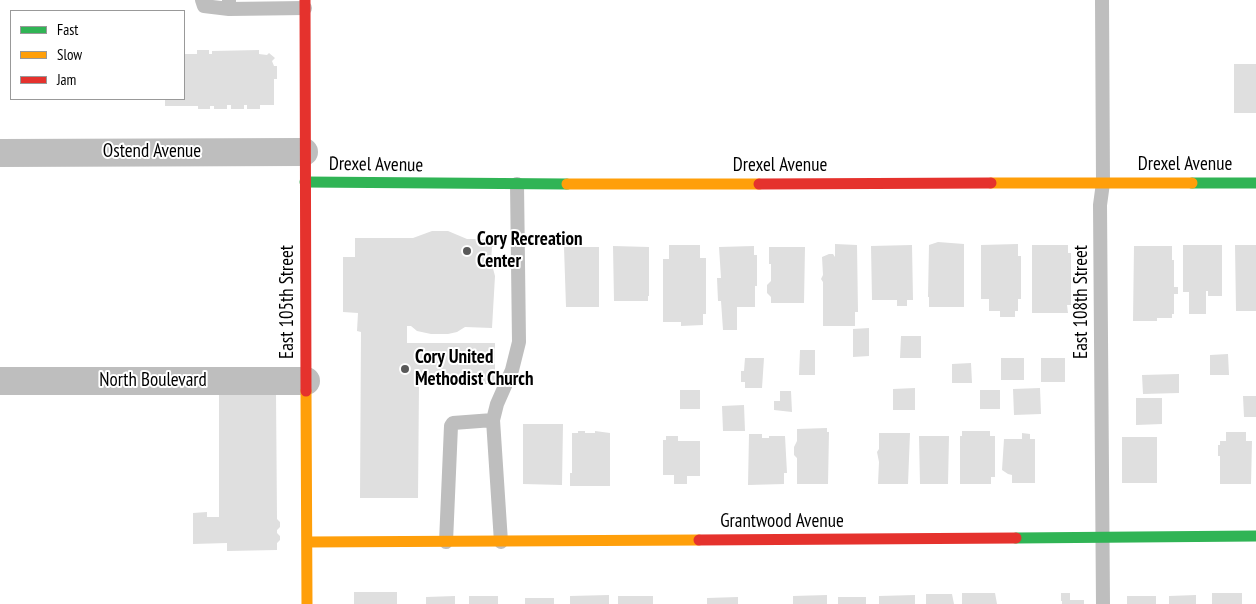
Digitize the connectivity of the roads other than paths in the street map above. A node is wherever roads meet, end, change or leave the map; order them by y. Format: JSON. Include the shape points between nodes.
{"nodes":[{"id":1,"x":202,"y":0,"type":"edge"},
{"id":2,"x":1102,"y":0,"type":"edge"},
{"id":3,"x":258,"y":4,"type":"edge"},
{"id":4,"x":305,"y":4,"type":"edge"},
{"id":5,"x":229,"y":5,"type":"edge"},
{"id":6,"x":304,"y":152,"type":"junction"},
{"id":7,"x":0,"y":153,"type":"edge"},
{"id":8,"x":305,"y":182,"type":"junction"},
{"id":9,"x":1103,"y":183,"type":"junction"},
{"id":10,"x":1256,"y":183,"type":"edge"},
{"id":11,"x":517,"y":184,"type":"junction"},
{"id":12,"x":0,"y":381,"type":"edge"},
{"id":13,"x":306,"y":381,"type":"junction"},
{"id":14,"x":493,"y":420,"type":"junction"},
{"id":15,"x":1256,"y":536,"type":"edge"},
{"id":16,"x":1102,"y":537,"type":"junction"},
{"id":17,"x":307,"y":542,"type":"junction"},
{"id":18,"x":446,"y":542,"type":"junction"},
{"id":19,"x":501,"y":542,"type":"junction"},
{"id":20,"x":307,"y":604,"type":"edge"},
{"id":21,"x":1103,"y":604,"type":"edge"}],
"edges":[{"from":1,"to":5,"type":"lane","via":[[204,6]]},
{"from":2,"to":9,"type":"lane","name":"East 108th Street"},
{"from":3,"to":4,"type":"lane"},
{"from":3,"to":5,"type":"lane"},
{"from":4,"to":6,"type":"street","name":"East 105th Street"},
{"from":6,"to":7,"type":"street","name":"Ostend Avenue"},
{"from":6,"to":8,"type":"street","name":"East 105th Street"},
{"from":8,"to":11,"type":"street","name":"Drexel Avenue"},
{"from":8,"to":13,"type":"street","name":"East 105th Street"},
{"from":9,"to":10,"type":"street","name":"Drexel Avenue"},
{"from":9,"to":11,"type":"street","name":"Drexel Avenue"},
{"from":9,"to":16,"type":"lane","name":"East 108th Street","via":[[1100,206]]},
{"from":11,"to":14,"type":"lane","via":[[520,342]]},
{"from":12,"to":13,"type":"street","name":"North Boulevard"},
{"from":13,"to":17,"type":"street","name":"East 105th Street"},
{"from":14,"to":18,"type":"lane","via":[[453,423],[451,426]]},
{"from":14,"to":19,"type":"lane"},
{"from":15,"to":16,"type":"street","name":"Grantwood Avenue"},
{"from":16,"to":19,"type":"street","name":"Grantwood Avenue"},
{"from":16,"to":21,"type":"lane","name":"East 108th Street"},
{"from":17,"to":18,"type":"street","name":"Grantwood Avenue"},
{"from":17,"to":20,"type":"street","name":"East 105th Street"},
{"from":18,"to":19,"type":"street","name":"Grantwood Avenue"}]}
